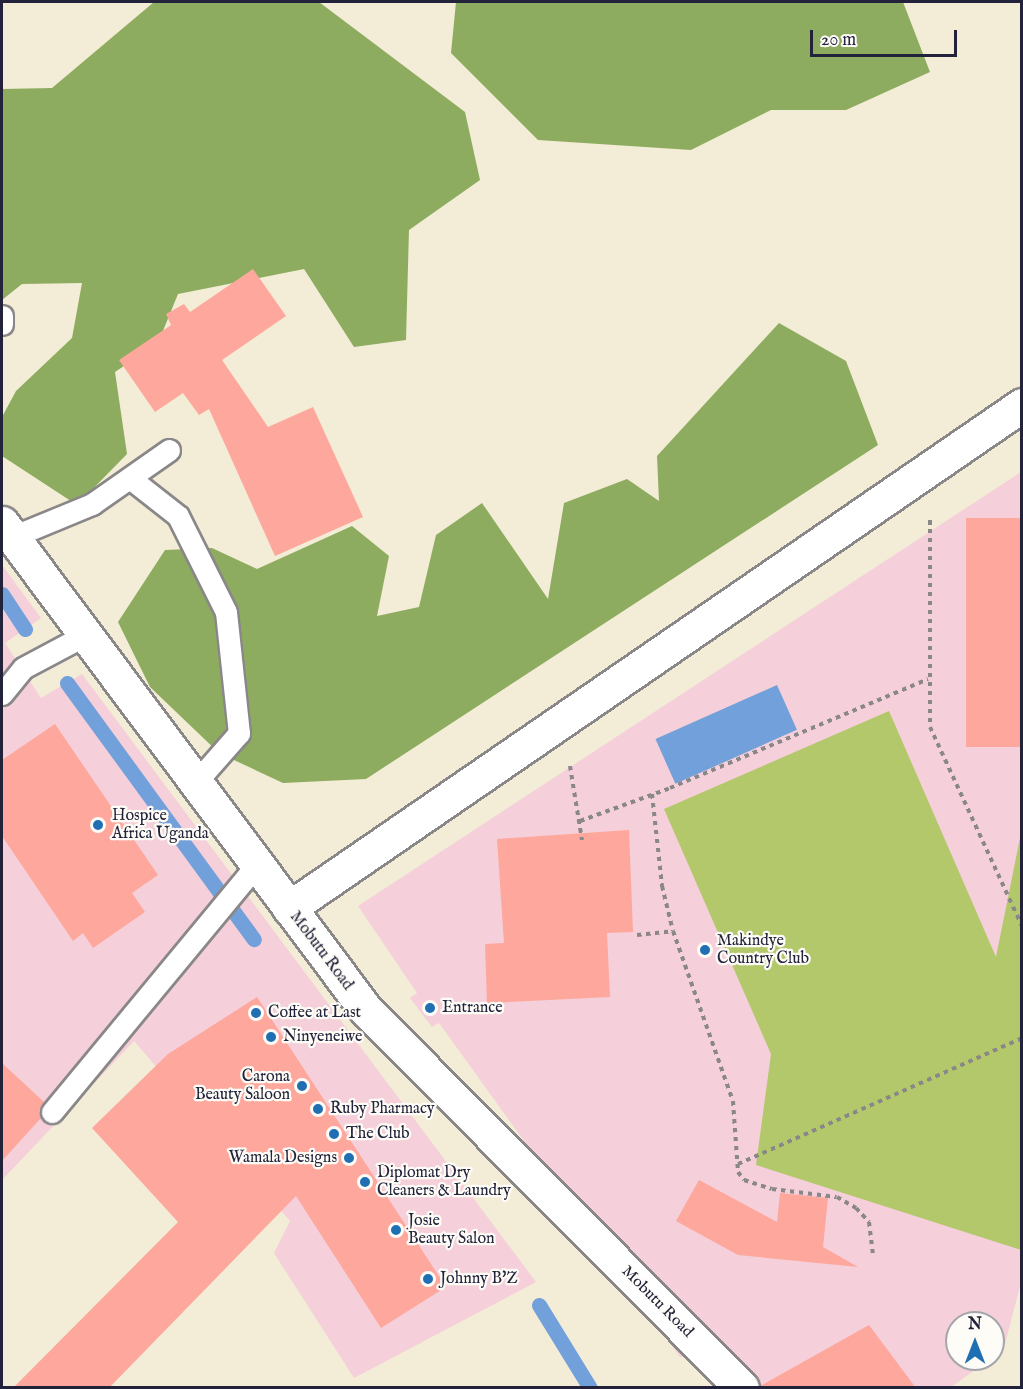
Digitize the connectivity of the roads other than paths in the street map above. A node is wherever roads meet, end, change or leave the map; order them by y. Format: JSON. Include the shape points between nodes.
{"nodes":[{"id":1,"x":2,"y":316,"type":"edge"},
{"id":2,"x":2,"y":324,"type":"edge"},
{"id":3,"x":1022,"y":405,"type":"edge"},
{"id":4,"x":169,"y":450,"type":"dead end"},
{"id":5,"x":131,"y":479,"type":"junction"},
{"id":6,"x":7,"y":530,"type":"edge"},
{"id":7,"x":85,"y":635,"type":"junction"},
{"id":8,"x":2,"y":694,"type":"edge"},
{"id":9,"x":195,"y":783,"type":"junction"},
{"id":10,"x":256,"y":865,"type":"junction"},
{"id":11,"x":289,"y":908,"type":"junction"},
{"id":12,"x":52,"y":1112,"type":"dead end"},
{"id":13,"x":742,"y":1388,"type":"edge"}],
"edges":[{"from":1,"to":2,"type":"lane"},
{"from":3,"to":11,"type":"street"},
{"from":4,"to":5,"type":"lane"},
{"from":5,"to":6,"type":"lane","via":[[61,519]]},
{"from":5,"to":9,"type":"lane","via":[[178,516],[226,612],[239,733]]},
{"from":6,"to":7,"type":"street","name":"Mobutu Road"},
{"from":7,"to":8,"type":"lane","via":[[23,668]]},
{"from":7,"to":9,"type":"street","name":"Mobutu Road"},
{"from":9,"to":10,"type":"street","name":"Mobutu Road"},
{"from":10,"to":11,"type":"street","name":"Mobutu Road"},
{"from":10,"to":12,"type":"lane"},
{"from":11,"to":13,"type":"street","name":"Mobutu Road","via":[[366,1010]]}]}
